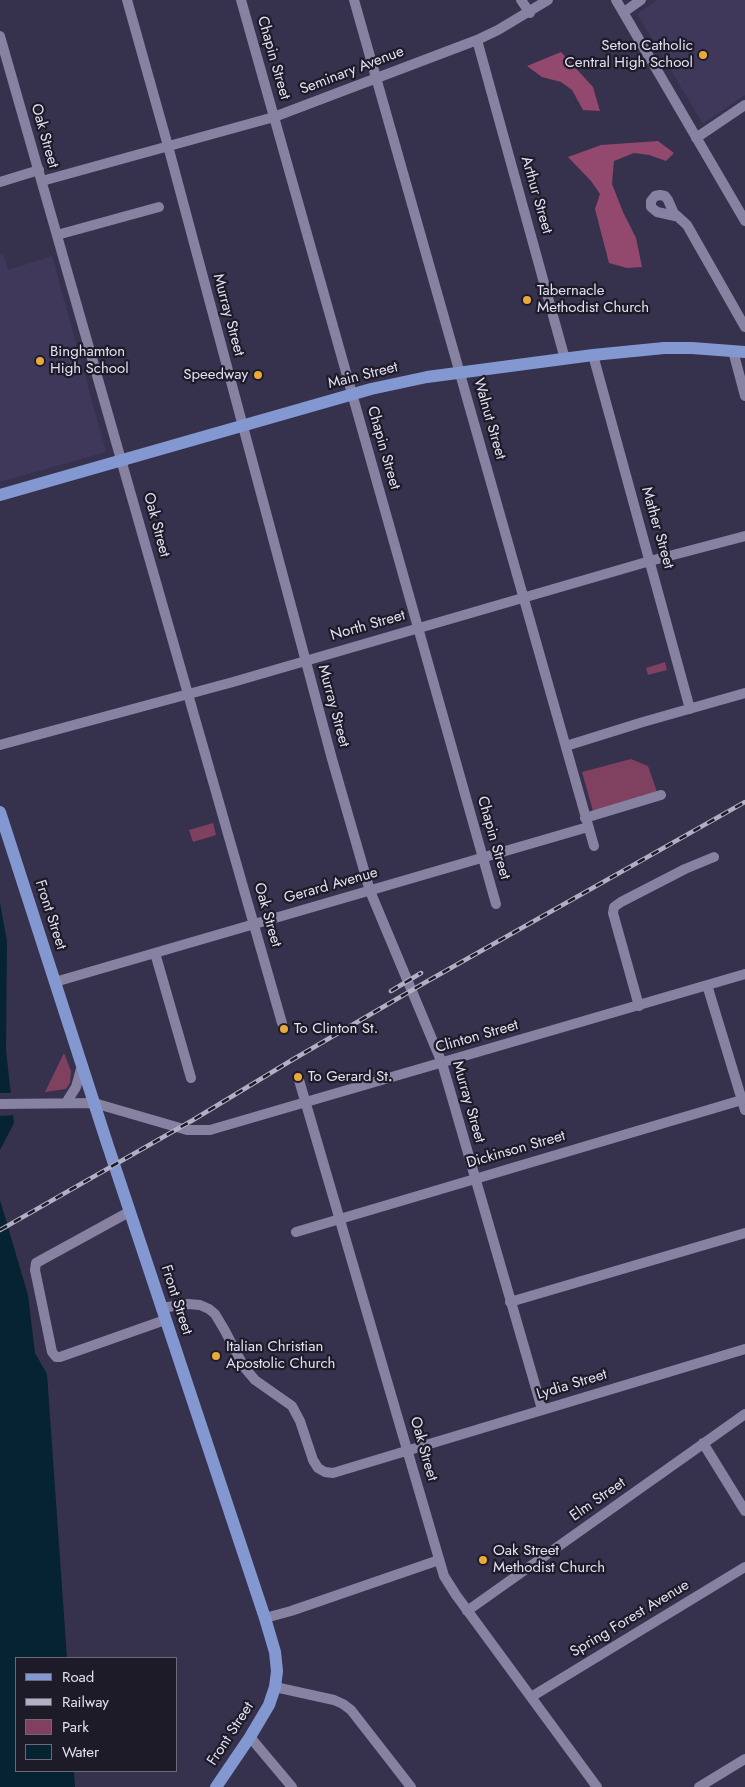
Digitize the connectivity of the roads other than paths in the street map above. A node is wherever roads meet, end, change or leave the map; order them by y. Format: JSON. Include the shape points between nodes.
{"nodes":[{"id":1,"x":127,"y":0,"type":"edge"},
{"id":2,"x":241,"y":0,"type":"edge"},
{"id":3,"x":354,"y":0,"type":"edge"},
{"id":4,"x":521,"y":0,"type":"edge"},
{"id":5,"x":548,"y":0,"type":"edge"},
{"id":6,"x":616,"y":0,"type":"edge"},
{"id":7,"x":641,"y":0,"type":"edge"},
{"id":8,"x":624,"y":12,"type":"junction"},
{"id":9,"x":530,"y":13,"type":"junction"},
{"id":10,"x":0,"y":36,"type":"edge"},
{"id":11,"x":477,"y":40,"type":"junction"},
{"id":12,"x":377,"y":79,"type":"junction"},
{"id":13,"x":745,"y":105,"type":"edge"},
{"id":14,"x":274,"y":117,"type":"junction"},
{"id":15,"x":696,"y":138,"type":"junction"},
{"id":16,"x":168,"y":146,"type":"junction"},
{"id":17,"x":39,"y":170,"type":"junction"},
{"id":18,"x":42,"y":181,"type":"junction"},
{"id":19,"x":0,"y":182,"type":"edge"},
{"id":20,"x":159,"y":206,"type":"dead end"},
{"id":21,"x":676,"y":215,"type":"dead end"},
{"id":22,"x":745,"y":222,"type":"edge"},
{"id":23,"x":57,"y":235,"type":"junction"},
{"id":24,"x":745,"y":327,"type":"edge"},
{"id":25,"x":739,"y":352,"type":"edge"},
{"id":26,"x":593,"y":356,"type":"junction"},
{"id":27,"x":565,"y":359,"type":"junction"},
{"id":28,"x":460,"y":373,"type":"junction"},
{"id":29,"x":352,"y":395,"type":"junction"},
{"id":30,"x":745,"y":396,"type":"edge"},
{"id":31,"x":242,"y":426,"type":"junction"},
{"id":32,"x":122,"y":460,"type":"junction"},
{"id":33,"x":0,"y":496,"type":"edge"},
{"id":34,"x":745,"y":536,"type":"edge"},
{"id":35,"x":650,"y":561,"type":"junction"},
{"id":36,"x":524,"y":598,"type":"junction"},
{"id":37,"x":419,"y":627,"type":"junction"},
{"id":38,"x":305,"y":660,"type":"junction"},
{"id":39,"x":745,"y":693,"type":"edge"},
{"id":40,"x":188,"y":694,"type":"junction"},
{"id":41,"x":690,"y":709,"type":"junction"},
{"id":42,"x":0,"y":746,"type":"edge"},
{"id":43,"x":566,"y":746,"type":"junction"},
{"id":44,"x":661,"y":795,"type":"dead end"},
{"id":45,"x":0,"y":812,"type":"edge"},
{"id":46,"x":586,"y":823,"type":"junction"},
{"id":47,"x":594,"y":846,"type":"dead end"},
{"id":48,"x":482,"y":857,"type":"junction"},
{"id":49,"x":714,"y":857,"type":"dead end"},
{"id":50,"x":370,"y":891,"type":"junction"},
{"id":51,"x":496,"y":904,"type":"dead end"},
{"id":52,"x":254,"y":924,"type":"junction"},
{"id":53,"x":155,"y":953,"type":"junction"},
{"id":54,"x":745,"y":974,"type":"edge"},
{"id":55,"x":55,"y":982,"type":"junction"},
{"id":56,"x":707,"y":985,"type":"junction"},
{"id":57,"x":639,"y":1006,"type":"junction"},
{"id":58,"x":282,"y":1023,"type":"dead end"},
{"id":59,"x":442,"y":1063,"type":"junction"},
{"id":60,"x":82,"y":1065,"type":"junction"},
{"id":61,"x":191,"y":1078,"type":"dead end"},
{"id":62,"x":299,"y":1080,"type":"dead end"},
{"id":63,"x":66,"y":1102,"type":"junction"},
{"id":64,"x":306,"y":1102,"type":"junction"},
{"id":65,"x":94,"y":1103,"type":"junction"},
{"id":66,"x":744,"y":1103,"type":"edge"},
{"id":67,"x":0,"y":1104,"type":"edge"},
{"id":68,"x":474,"y":1178,"type":"junction"},
{"id":69,"x":129,"y":1212,"type":"junction"},
{"id":70,"x":340,"y":1218,"type":"junction"},
{"id":71,"x":296,"y":1232,"type":"dead end"},
{"id":72,"x":745,"y":1233,"type":"edge"},
{"id":73,"x":510,"y":1302,"type":"junction"},
{"id":74,"x":163,"y":1314,"type":"junction"},
{"id":75,"x":745,"y":1349,"type":"edge"},
{"id":76,"x":542,"y":1409,"type":"junction"},
{"id":77,"x":745,"y":1414,"type":"edge"},
{"id":78,"x":703,"y":1443,"type":"junction"},
{"id":79,"x":407,"y":1450,"type":"junction"},
{"id":80,"x":745,"y":1511,"type":"edge"},
{"id":81,"x":439,"y":1560,"type":"junction"},
{"id":82,"x":745,"y":1567,"type":"edge"},
{"id":83,"x":467,"y":1611,"type":"junction"},
{"id":84,"x":265,"y":1618,"type":"junction"},
{"id":85,"x":275,"y":1687,"type":"junction"},
{"id":86,"x":531,"y":1697,"type":"junction"},
{"id":87,"x":250,"y":1737,"type":"junction"},
{"id":88,"x":745,"y":1759,"type":"edge"},
{"id":89,"x":216,"y":1787,"type":"edge"},
{"id":90,"x":292,"y":1787,"type":"edge"},
{"id":91,"x":411,"y":1787,"type":"edge"},
{"id":92,"x":598,"y":1787,"type":"edge"},
{"id":93,"x":699,"y":1787,"type":"edge"}],
"edges":[{"from":1,"to":16,"type":"street","name":"Murray Street"},
{"from":2,"to":14,"type":"street","name":"Chapin Street"},
{"from":3,"to":12,"type":"street","name":"Walnut Street"},
{"from":4,"to":9,"type":"street"},
{"from":5,"to":9,"type":"street","name":"Seminary Avenue"},
{"from":6,"to":8,"type":"street"},
{"from":7,"to":8,"type":"street"},
{"from":8,"to":15,"type":"street"},
{"from":9,"to":11,"type":"street","name":"Seminary Avenue"},
{"from":10,"to":17,"type":"street","name":"Oak Street"},
{"from":11,"to":12,"type":"street","name":"Seminary Avenue"},
{"from":11,"to":27,"type":"street","name":"Arthur Street"},
{"from":12,"to":14,"type":"street","name":"Seminary Avenue"},
{"from":12,"to":28,"type":"street","name":"Walnut Street"},
{"from":13,"to":15,"type":"street"},
{"from":14,"to":16,"type":"street","name":"Seminary Avenue"},
{"from":14,"to":29,"type":"street","name":"Chapin Street"},
{"from":15,"to":22,"type":"street"},
{"from":16,"to":18,"type":"street","name":"Seminary Avenue"},
{"from":16,"to":31,"type":"street","name":"Murray Street"},
{"from":17,"to":18,"type":"street","name":"Oak Street"},
{"from":17,"to":19,"type":"street"},
{"from":18,"to":23,"type":"street","name":"Oak Street"},
{"from":20,"to":23,"type":"street"},
{"from":21,"to":24,"type":"street","via":[[688,225]]},
{"from":23,"to":32,"type":"street","name":"Oak Street"},
{"from":25,"to":26,"type":"main road","name":"Main Street","via":[[664,348]]},
{"from":25,"to":30,"type":"street"},
{"from":26,"to":27,"type":"main road","name":"Main Street"},
{"from":26,"to":35,"type":"street","name":"Mather Street"},
{"from":27,"to":28,"type":"main road","name":"Main Street"},
{"from":28,"to":29,"type":"main road","name":"Main Street","via":[[427,377]]},
{"from":28,"to":36,"type":"street","name":"Walnut Street"},
{"from":29,"to":31,"type":"main road","name":"Main Street"},
{"from":29,"to":37,"type":"street","name":"Chapin Street"},
{"from":31,"to":32,"type":"main road","name":"Main Street"},
{"from":31,"to":38,"type":"street","name":"Murray Street"},
{"from":32,"to":33,"type":"main road","name":"Main Street"},
{"from":32,"to":40,"type":"street","name":"Oak Street"},
{"from":34,"to":35,"type":"street","name":"North Street"},
{"from":35,"to":36,"type":"street","name":"North Street"},
{"from":35,"to":41,"type":"street","name":"Mather Street"},
{"from":36,"to":37,"type":"street","name":"North Street"},
{"from":36,"to":43,"type":"street","name":"Walnut Street"},
{"from":37,"to":38,"type":"street","name":"North Street"},
{"from":37,"to":48,"type":"street","name":"Chapin Street"},
{"from":38,"to":40,"type":"street","name":"North Street"},
{"from":38,"to":50,"type":"street","name":"Murray Street"},
{"from":39,"to":41,"type":"street"},
{"from":40,"to":42,"type":"street","name":"North Street"},
{"from":40,"to":52,"type":"street","name":"Oak Street"},
{"from":41,"to":43,"type":"street"},
{"from":43,"to":46,"type":"street","name":"Walnut Street"},
{"from":44,"to":46,"type":"street","name":"Gerard Avenue"},
{"from":45,"to":55,"type":"main road","name":"Front Street"},
{"from":46,"to":47,"type":"street","name":"Walnut Street"},
{"from":46,"to":48,"type":"street","name":"Gerard Avenue"},
{"from":48,"to":50,"type":"street","name":"Gerard Avenue"},
{"from":48,"to":51,"type":"street","name":"Chapin Street"},
{"from":49,"to":57,"type":"street","via":[[614,908]]},
{"from":50,"to":52,"type":"street","name":"Gerard Avenue"},
{"from":50,"to":59,"type":"street","name":"Murray Street"},
{"from":52,"to":53,"type":"street","name":"Gerard Avenue"},
{"from":52,"to":58,"type":"street","name":"Oak Street"},
{"from":53,"to":55,"type":"street","name":"Gerard Avenue"},
{"from":53,"to":61,"type":"street"},
{"from":54,"to":56,"type":"street","name":"Clinton Street"},
{"from":55,"to":60,"type":"main road","name":"Front Street"},
{"from":56,"to":57,"type":"street","name":"Clinton Street"},
{"from":56,"to":66,"type":"street"},
{"from":57,"to":59,"type":"street","name":"Clinton Street"},
{"from":59,"to":64,"type":"street","name":"Clinton Street"},
{"from":59,"to":68,"type":"street","name":"Murray Street"},
{"from":60,"to":63,"type":"street","via":[[76,1087]]},
{"from":60,"to":65,"type":"main road","name":"Front Street"},
{"from":62,"to":64,"type":"street","name":"Oak Street"},
{"from":63,"to":65,"type":"street","name":"Clinton Street"},
{"from":63,"to":67,"type":"street","name":"Clinton Street"},
{"from":64,"to":65,"type":"street","name":"Clinton Street","via":[[202,1131],[187,1130]]},
{"from":64,"to":70,"type":"street","name":"Oak Street"},
{"from":65,"to":69,"type":"main road","name":"Front Street"},
{"from":66,"to":68,"type":"street","name":"Dickinson Street"},
{"from":68,"to":70,"type":"street","name":"Dickinson Street"},
{"from":68,"to":73,"type":"street","name":"Murray Street"},
{"from":69,"to":74,"type":"main road","name":"Front Street"},
{"from":69,"to":74,"type":"street","via":[[36,1263],[52,1352],[60,1357],[105,1341]]},
{"from":70,"to":71,"type":"street","name":"Dickinson Street"},
{"from":70,"to":79,"type":"street","name":"Oak Street"},
{"from":72,"to":73,"type":"street"},
{"from":73,"to":76,"type":"street","name":"Murray Street"},
{"from":74,"to":79,"type":"street","name":"Lydia Street","via":[[188,1304],[200,1305],[215,1314],[244,1367],[255,1380],[292,1406],[313,1460],[325,1472]]},
{"from":74,"to":84,"type":"main road","name":"Front Street"},
{"from":75,"to":76,"type":"street","name":"Lydia Street"},
{"from":76,"to":79,"type":"street","name":"Lydia Street"},
{"from":77,"to":78,"type":"street","name":"Elm Street"},
{"from":78,"to":80,"type":"street"},
{"from":78,"to":83,"type":"street","name":"Elm Street"},
{"from":79,"to":81,"type":"street","name":"Oak Street"},
{"from":81,"to":83,"type":"street","name":"Oak Street","via":[[444,1576]]},
{"from":81,"to":84,"type":"street"},
{"from":82,"to":86,"type":"street","name":"Spring Forest Avenue"},
{"from":83,"to":86,"type":"street","name":"Oak Street"},
{"from":84,"to":85,"type":"main road","name":"Front Street","via":[[276,1652]]},
{"from":85,"to":87,"type":"main road","name":"Front Street","via":[[270,1705]]},
{"from":85,"to":91,"type":"street","via":[[343,1704]]},
{"from":86,"to":92,"type":"street","name":"Oak Street"},
{"from":87,"to":89,"type":"main road","name":"Front Street"},
{"from":87,"to":90,"type":"street"},
{"from":88,"to":93,"type":"street"}]}
